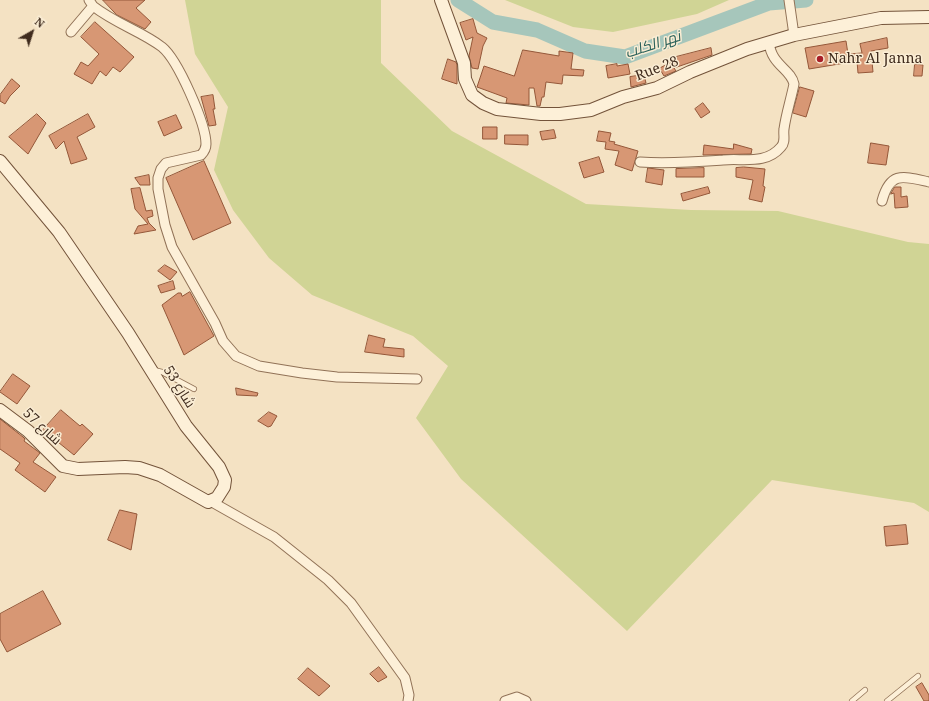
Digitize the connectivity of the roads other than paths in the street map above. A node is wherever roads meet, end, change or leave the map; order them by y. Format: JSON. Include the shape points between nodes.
{"nodes":[{"id":1,"x":441,"y":0,"type":"edge"},
{"id":2,"x":789,"y":0,"type":"edge"},
{"id":3,"x":91,"y":3,"type":"edge"},
{"id":4,"x":929,"y":16,"type":"edge"},
{"id":5,"x":793,"y":29,"type":"junction"},
{"id":6,"x":71,"y":32,"type":"dead end"},
{"id":7,"x":769,"y":42,"type":"junction"},
{"id":8,"x":0,"y":161,"type":"edge"},
{"id":9,"x":640,"y":162,"type":"dead end"},
{"id":10,"x":929,"y":182,"type":"edge"},
{"id":11,"x":882,"y":201,"type":"dead end"},
{"id":12,"x":150,"y":369,"type":"junction"},
{"id":13,"x":418,"y":379,"type":"dead end"},
{"id":14,"x":194,"y":389,"type":"dead end"},
{"id":15,"x":0,"y":410,"type":"edge"},
{"id":16,"x":212,"y":502,"type":"junction"},
{"id":17,"x":918,"y":676,"type":"dead end"},
{"id":18,"x":865,"y":690,"type":"dead end"},
{"id":19,"x":408,"y":701,"type":"edge"},
{"id":20,"x":505,"y":701,"type":"edge"},
{"id":21,"x":526,"y":701,"type":"edge"},
{"id":22,"x":852,"y":701,"type":"edge"},
{"id":23,"x":887,"y":701,"type":"edge"}],
"edges":[{"from":1,"to":7,"type":"street","name":"Rue 28","via":[[464,63],[469,91],[474,98],[505,111],[560,114],[591,110],[623,97],[650,91],[690,72]]},
{"from":2,"to":5,"type":"street"},
{"from":3,"to":6,"type":"street"},
{"from":3,"to":13,"type":"street","via":[[111,20],[145,36],[168,53],[179,68],[205,133],[204,152],[201,155],[166,163],[161,168],[158,189],[172,247],[229,349],[236,356],[259,366],[302,373]]},
{"from":4,"to":5,"type":"street","name":"Rue 28","via":[[881,18]]},
{"from":5,"to":7,"type":"street","name":"Rue 28"},
{"from":7,"to":9,"type":"street","via":[[772,55],[792,78],[794,84],[784,130],[784,144],[781,148],[766,157],[754,160],[673,164]]},
{"from":8,"to":12,"type":"street","name":"شارع 53","via":[[60,232]]},
{"from":10,"to":11,"type":"street","via":[[908,178],[893,180],[886,187]]},
{"from":12,"to":14,"type":"lane","via":[[162,372]]},
{"from":12,"to":16,"type":"street","name":"شارع 53","via":[[186,426],[223,473],[224,487]]},
{"from":15,"to":16,"type":"street","name":"شارع 57","via":[[28,432],[63,466],[78,469],[139,468],[160,475],[203,501]]},
{"from":16,"to":19,"type":"street","via":[[274,538],[328,580],[351,603],[405,678]]},
{"from":17,"to":23,"type":"lane"},
{"from":18,"to":22,"type":"lane"},
{"from":20,"to":21,"type":"street","via":[[517,697]]}]}
